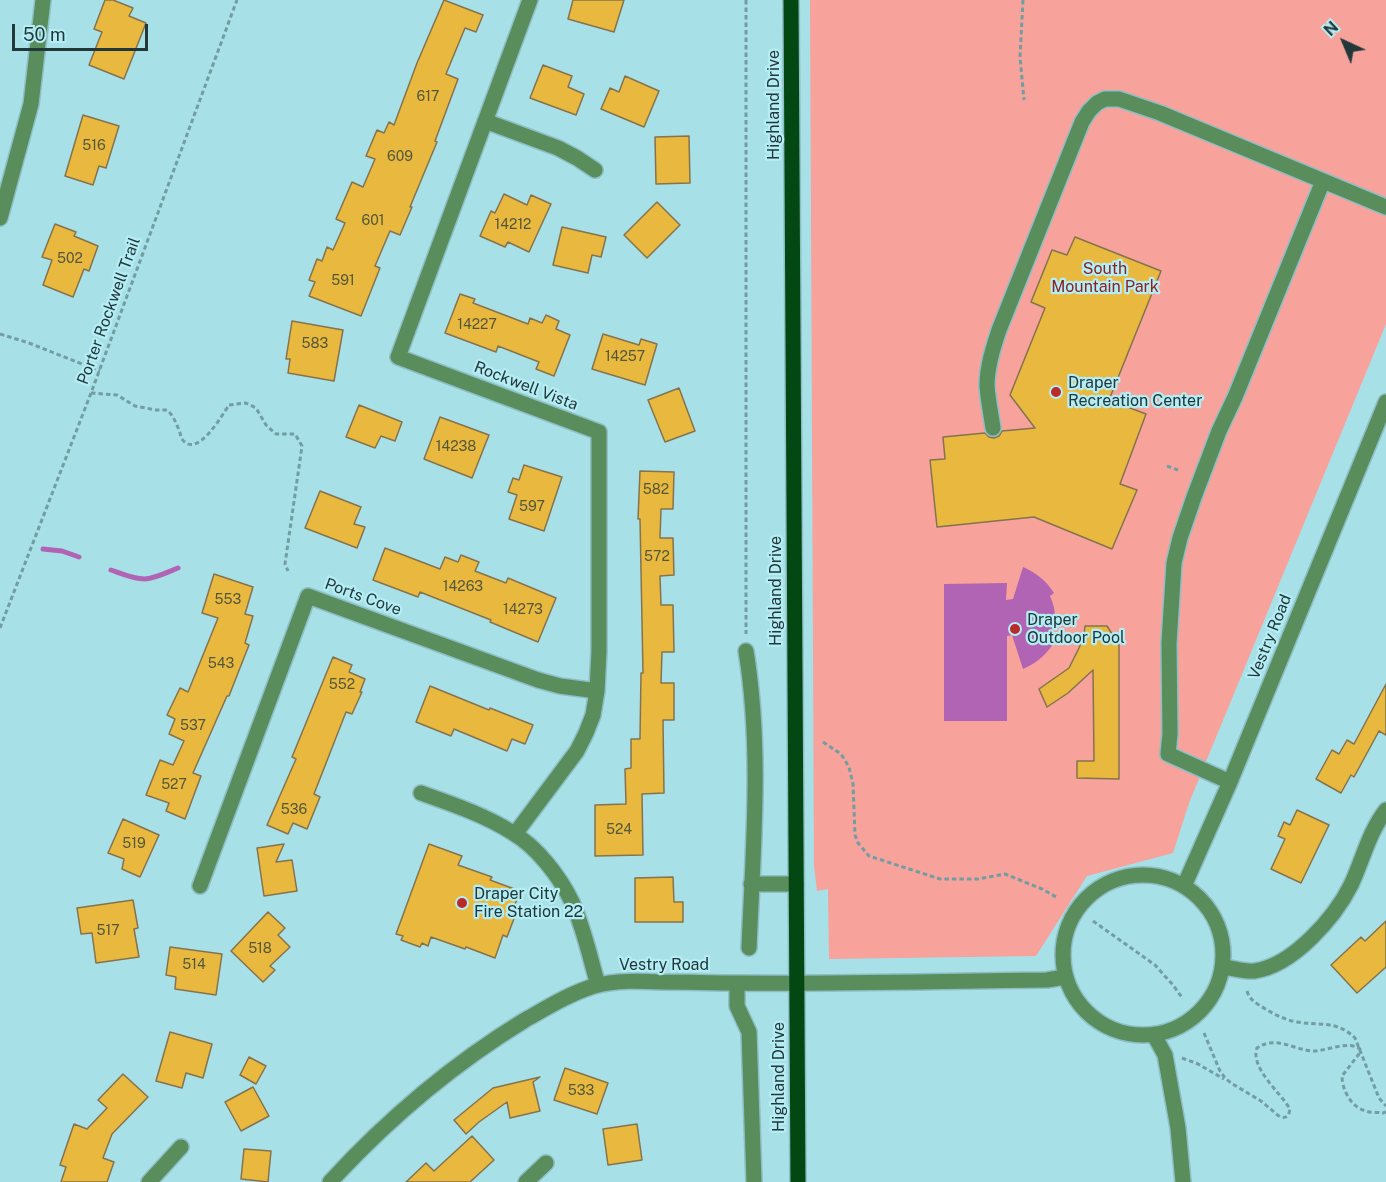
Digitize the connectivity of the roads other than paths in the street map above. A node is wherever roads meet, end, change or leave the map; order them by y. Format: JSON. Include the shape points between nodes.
{"nodes":[{"id":1,"x":42,"y":0,"type":"edge"},
{"id":2,"x":530,"y":0,"type":"edge"},
{"id":3,"x":791,"y":0,"type":"edge"},
{"id":4,"x":485,"y":121,"type":"junction"},
{"id":5,"x":595,"y":170,"type":"dead end"},
{"id":6,"x":1323,"y":181,"type":"junction"},
{"id":7,"x":1386,"y":207,"type":"edge"},
{"id":8,"x":0,"y":218,"type":"edge"},
{"id":9,"x":1386,"y":402,"type":"edge"},
{"id":10,"x":993,"y":428,"type":"dead end"},
{"id":11,"x":746,"y":651,"type":"road end"},
{"id":12,"x":597,"y":691,"type":"junction"},
{"id":13,"x":1230,"y":782,"type":"junction"},
{"id":14,"x":421,"y":793,"type":"dead end"},
{"id":15,"x":1386,"y":810,"type":"edge"},
{"id":16,"x":516,"y":834,"type":"junction"},
{"id":17,"x":751,"y":884,"type":"junction"},
{"id":18,"x":796,"y":884,"type":"junction"},
{"id":19,"x":200,"y":886,"type":"dead end"},
{"id":20,"x":1184,"y":886,"type":"junction"},
{"id":21,"x":749,"y":948,"type":"dead end"},
{"id":22,"x":1223,"y":967,"type":"junction"},
{"id":23,"x":1065,"y":977,"type":"junction"},
{"id":24,"x":737,"y":983,"type":"junction"},
{"id":25,"x":797,"y":984,"type":"junction"},
{"id":26,"x":598,"y":985,"type":"junction"},
{"id":27,"x":1154,"y":1035,"type":"junction"},
{"id":28,"x":181,"y":1148,"type":"dead end"},
{"id":29,"x":546,"y":1163,"type":"dead end"},
{"id":30,"x":149,"y":1182,"type":"edge"},
{"id":31,"x":330,"y":1182,"type":"edge"},
{"id":32,"x":526,"y":1182,"type":"edge"},
{"id":33,"x":754,"y":1182,"type":"edge"},
{"id":34,"x":798,"y":1182,"type":"edge"},
{"id":35,"x":1183,"y":1182,"type":"edge"}],
"edges":[{"from":1,"to":8,"type":"street","via":[[31,104]]},
{"from":2,"to":4,"type":"street","name":"Rockwell Vista"},
{"from":3,"to":18,"type":"main road","name":"Highland Drive"},
{"from":4,"to":5,"type":"street","via":[[558,148]]},
{"from":4,"to":12,"type":"street","name":"Rockwell Vista","via":[[398,357],[599,432]]},
{"from":6,"to":7,"type":"street"},
{"from":6,"to":10,"type":"street","via":[[1160,113],[1119,99],[1097,103],[1082,122],[992,352],[987,386]]},
{"from":6,"to":13,"type":"street","via":[[1219,430],[1174,563],[1168,754]]},
{"from":9,"to":13,"type":"street","name":"Vestry Road"},
{"from":11,"to":17,"type":"street","via":[[756,760]]},
{"from":12,"to":16,"type":"street","name":"Rockwell Vista","via":[[593,715],[577,751]]},
{"from":12,"to":19,"type":"street","name":"Ports Cove","via":[[538,680],[308,596]]},
{"from":13,"to":20,"type":"street","name":"Vestry Road"},
{"from":14,"to":16,"type":"street"},
{"from":15,"to":22,"type":"street","via":[[1372,831],[1342,902],[1317,934],[1287,957],[1261,970]]},
{"from":16,"to":26,"type":"street","via":[[548,865],[572,902]]},
{"from":17,"to":18,"type":"street"},
{"from":17,"to":21,"type":"street"},
{"from":18,"to":25,"type":"main road","name":"Highland Drive"},
{"from":20,"to":22,"type":"street","via":[[1203,901],[1216,920],[1223,943]]},
{"from":20,"to":23,"type":"street","via":[[1159,876],[1131,875],[1105,883],[1083,900],[1068,923],[1062,950]]},
{"from":22,"to":27,"type":"street","via":[[1215,991],[1200,1012],[1178,1028]]},
{"from":23,"to":25,"type":"street","name":"Vestry Road"},
{"from":23,"to":27,"type":"street","via":[[1074,998],[1089,1016],[1108,1029],[1130,1035]]},
{"from":24,"to":25,"type":"street","name":"Vestry Road"},
{"from":24,"to":26,"type":"street","name":"Vestry Road","via":[[645,981]]},
{"from":24,"to":33,"type":"street","via":[[737,1006],[749,1032]]},
{"from":25,"to":34,"type":"main road","name":"Highland Drive"},
{"from":26,"to":31,"type":"street","name":"Vestry Road","via":[[558,1000],[456,1068],[394,1118]]},
{"from":27,"to":35,"type":"street","via":[[1165,1055]]},
{"from":28,"to":30,"type":"street"},
{"from":29,"to":32,"type":"street"}]}
